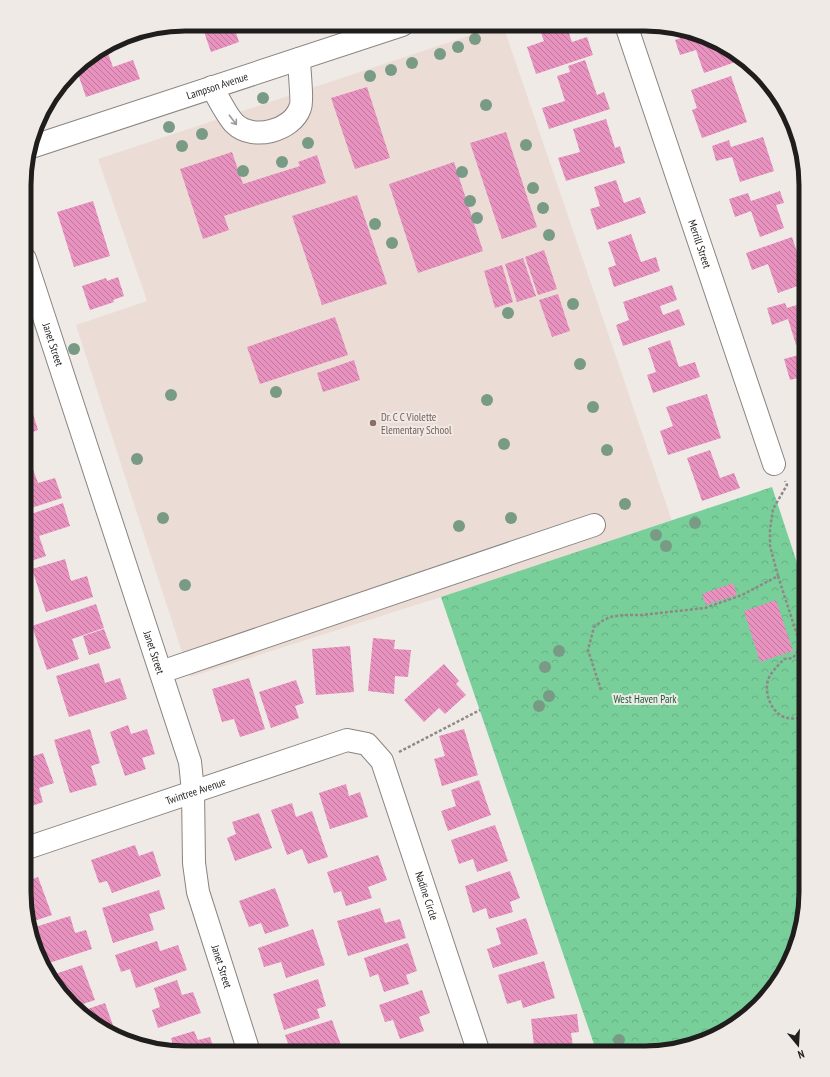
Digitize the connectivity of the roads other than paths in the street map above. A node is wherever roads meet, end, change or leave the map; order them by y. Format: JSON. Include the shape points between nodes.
{"nodes":[{"id":1,"x":379,"y":31,"type":"edge"},
{"id":2,"x":628,"y":31,"type":"edge"},
{"id":3,"x":299,"y":59,"type":"junction"},
{"id":4,"x":212,"y":87,"type":"junction"},
{"id":5,"x":36,"y":145,"type":"edge"},
{"id":6,"x":31,"y":276,"type":"edge"},
{"id":7,"x":774,"y":464,"type":"road end"},
{"id":8,"x":594,"y":525,"type":"dead end"},
{"id":9,"x":161,"y":672,"type":"junction"},
{"id":10,"x":367,"y":744,"type":"joint"},
{"id":11,"x":193,"y":791,"type":"junction"},
{"id":12,"x":31,"y":847,"type":"edge"},
{"id":13,"x":247,"y":1046,"type":"edge"},
{"id":14,"x":477,"y":1046,"type":"edge"}],
"edges":[{"from":1,"to":3,"type":"street","name":"Lampson Avenue"},
{"from":2,"to":7,"type":"street","name":"Merrill Street"},
{"from":3,"to":4,"type":"street","name":"Lampson Avenue"},
{"from":4,"to":3,"type":"street","one_way":true,"via":[[234,124],[245,131],[274,131],[295,118],[301,107]]},
{"from":4,"to":5,"type":"street","name":"Lampson Avenue"},
{"from":6,"to":9,"type":"street","name":"Janet Street"},
{"from":8,"to":9,"type":"street"},
{"from":9,"to":11,"type":"street","name":"Janet Street","via":[[190,762]]},
{"from":10,"to":11,"type":"street","name":"Twintree Avenue","via":[[347,740]]},
{"from":10,"to":14,"type":"street","name":"Nadine Circle","via":[[382,761]]},
{"from":11,"to":12,"type":"street","name":"Twintree Avenue"},
{"from":11,"to":13,"type":"street","name":"Janet Street","via":[[194,863],[198,892]]}]}
